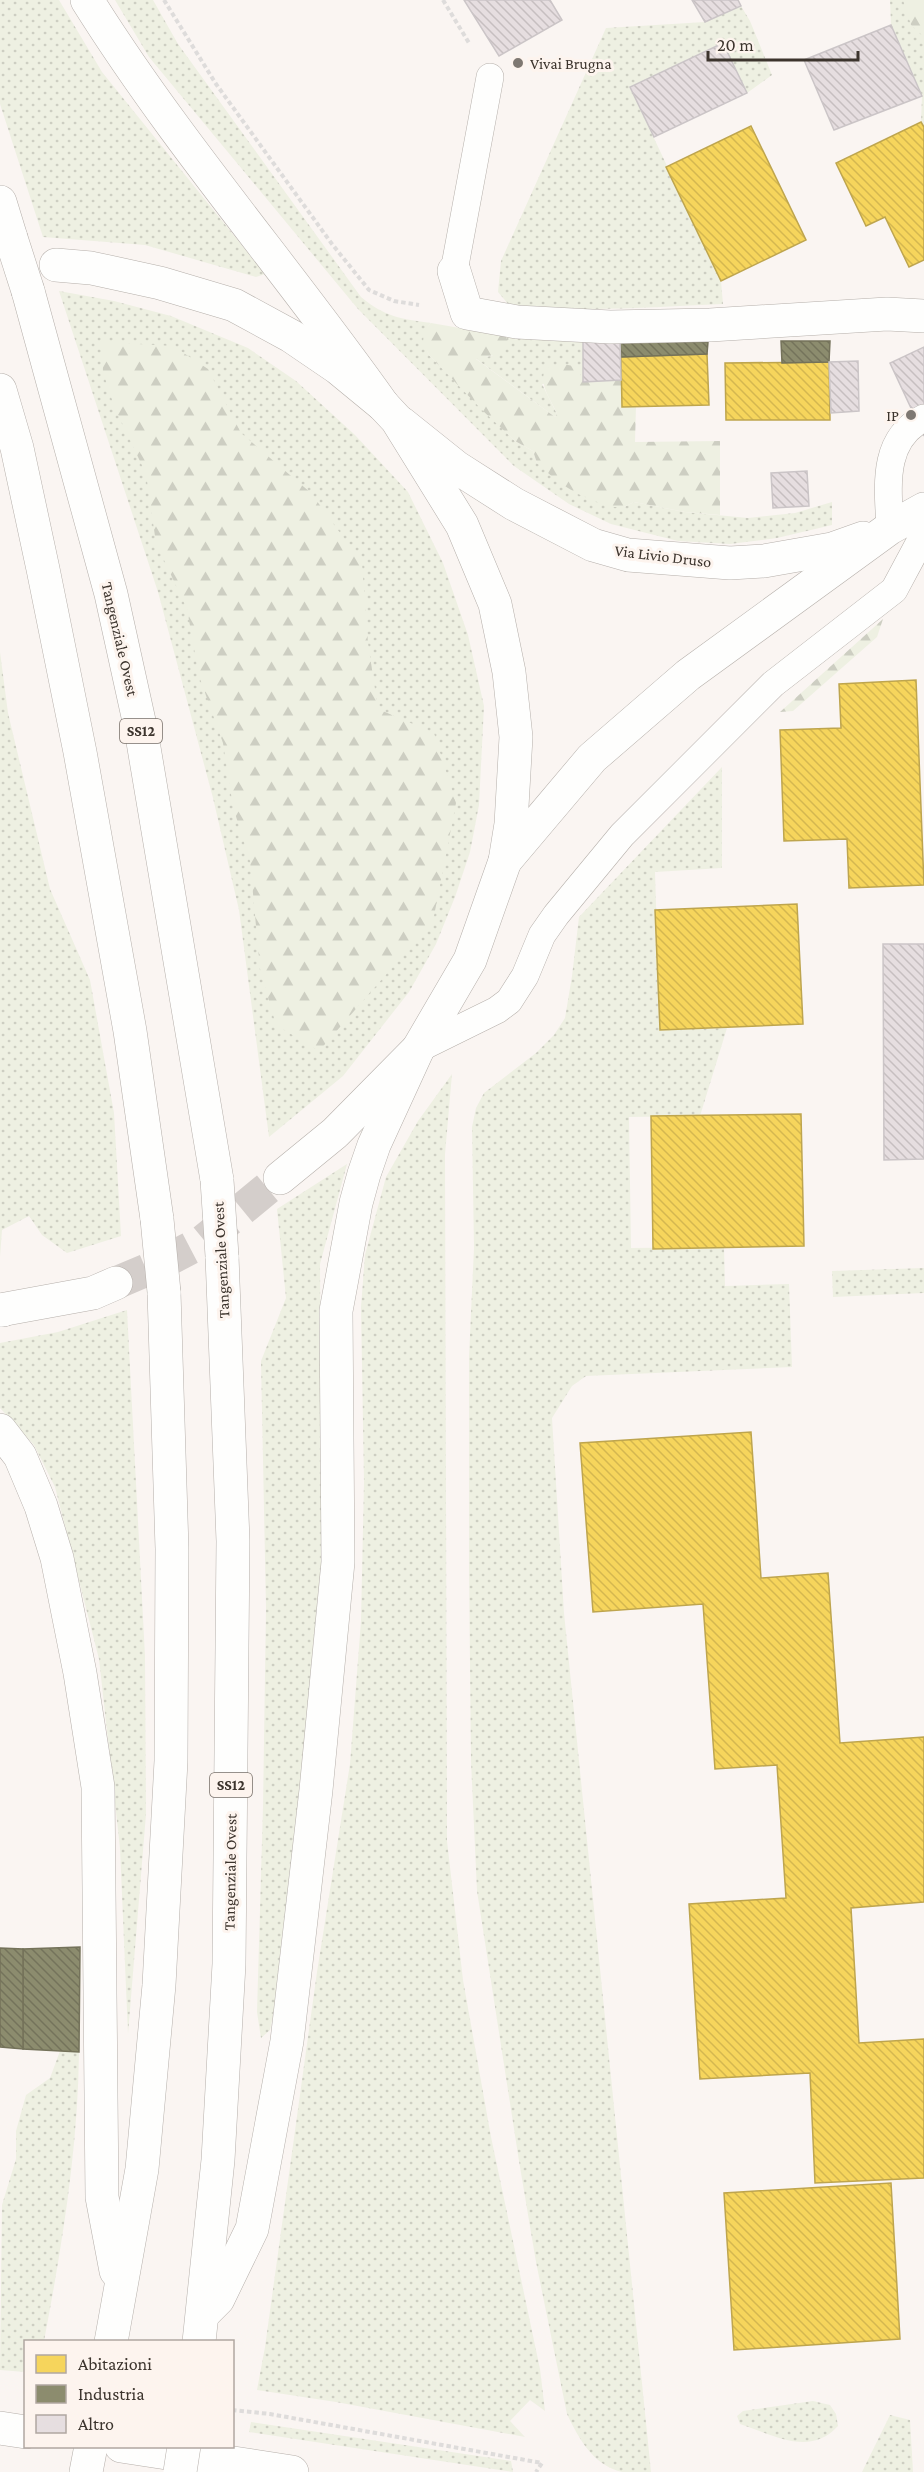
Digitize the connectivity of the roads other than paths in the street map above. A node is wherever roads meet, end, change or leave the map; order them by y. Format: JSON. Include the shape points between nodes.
{"nodes":[{"id":1,"x":87,"y":0,"type":"edge"},
{"id":2,"x":490,"y":77,"type":"road end"},
{"id":3,"x":0,"y":202,"type":"edge"},
{"id":4,"x":56,"y":265,"type":"dead end"},
{"id":5,"x":454,"y":272,"type":"joint"},
{"id":6,"x":924,"y":316,"type":"edge"},
{"id":7,"x":0,"y":390,"type":"edge"},
{"id":8,"x":390,"y":412,"type":"junction"},
{"id":9,"x":924,"y":418,"type":"edge"},
{"id":10,"x":924,"y":509,"type":"edge"},
{"id":11,"x":890,"y":528,"type":"junction"},
{"id":12,"x":924,"y":534,"type":"edge"},
{"id":13,"x":505,"y":861,"type":"junction"},
{"id":14,"x":418,"y":1049,"type":"junction"},
{"id":15,"x":280,"y":1178,"type":"tunnel mouth"},
{"id":16,"x":116,"y":1283,"type":"tunnel mouth"},
{"id":17,"x":1,"y":1310,"type":"edge"},
{"id":18,"x":0,"y":1430,"type":"edge"},
{"id":19,"x":115,"y":2318,"type":"edge"},
{"id":20,"x":201,"y":2330,"type":"edge"},
{"id":21,"x":0,"y":2428,"type":"edge"},
{"id":22,"x":24,"y":2432,"type":"edge"},
{"id":23,"x":91,"y":2448,"type":"edge"},
{"id":24,"x":134,"y":2448,"type":"edge"},
{"id":25,"x":184,"y":2448,"type":"edge"},
{"id":26,"x":86,"y":2472,"type":"edge"},
{"id":27,"x":180,"y":2472,"type":"edge"},
{"id":28,"x":292,"y":2472,"type":"edge"}],
"edges":[{"from":1,"to":8,"type":"main road","via":[[205,170]]},
{"from":2,"to":5,"type":"lane"},
{"from":3,"to":20,"type":"main road","name":"Tangenziale Ovest","number":"SS12","bridge":true,"via":[[111,594],[141,730],[217,1180],[233,1541],[229,1965],[218,2160]]},
{"from":4,"to":8,"type":"main road","via":[[148,280],[234,305],[319,355]]},
{"from":5,"to":6,"type":"main road","via":[[467,313],[517,322],[610,327],[887,314]]},
{"from":7,"to":19,"type":"main road","bridge":true,"via":[[34,525],[80,752],[130,1030],[164,1292],[172,1549],[171,1761],[159,1985],[142,2169]]},
{"from":8,"to":11,"type":"main road","name":"Via Livio Druso","via":[[456,468],[514,504],[593,545],[628,555],[707,562],[764,561],[832,549]]},
{"from":8,"to":13,"type":"main road","via":[[462,525],[495,604],[509,672],[516,737],[512,824]]},
{"from":9,"to":11,"type":"lane","via":[[907,430],[891,456]]},
{"from":10,"to":11,"type":"main road","name":"Via Livio Druso"},
{"from":11,"to":13,"type":"main road","name":"Via Livio Druso","via":[[679,682],[592,758]]},
{"from":12,"to":14,"type":"lane","via":[[894,590],[772,684],[622,835],[542,935],[525,976],[509,1001]]},
{"from":13,"to":14,"type":"main road","via":[[470,960]]},
{"from":14,"to":15,"type":"main road","via":[[335,1132]]},
{"from":14,"to":20,"type":"main road","via":[[364,1174],[336,1311],[338,1562],[286,2041],[252,2229]]},
{"from":16,"to":17,"type":"main road","via":[[93,1293]]},
{"from":18,"to":19,"type":"main road","via":[[20,1456],[57,1558],[98,1787],[102,2197]]},
{"from":21,"to":22,"type":"main road"},
{"from":23,"to":26,"type":"main road"},
{"from":24,"to":28,"type":"main road"},
{"from":25,"to":27,"type":"main road","bridge":true}]}
